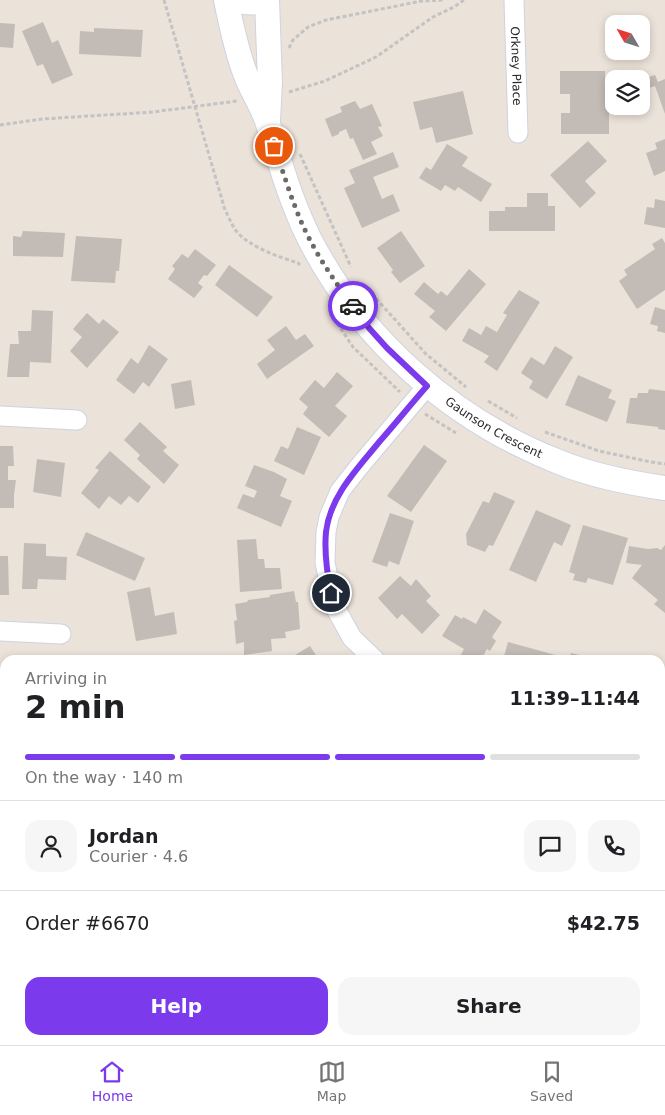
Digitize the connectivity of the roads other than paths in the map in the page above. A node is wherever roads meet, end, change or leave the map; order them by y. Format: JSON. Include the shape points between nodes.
{"nodes":[{"id":1,"x":226,"y":0,"type":"edge"},
{"id":2,"x":237,"y":0,"type":"edge"},
{"id":3,"x":265,"y":0,"type":"edge"},
{"id":4,"x":514,"y":0,"type":"edge"},
{"id":5,"x":268,"y":122,"type":"junction"},
{"id":6,"x":518,"y":133,"type":"dead end"},
{"id":7,"x":427,"y":386,"type":"junction"},
{"id":8,"x":0,"y":416,"type":"edge"},
{"id":9,"x":77,"y":420,"type":"dead end"},
{"id":10,"x":665,"y":488,"type":"edge"},
{"id":11,"x":0,"y":631,"type":"edge"},
{"id":12,"x":61,"y":634,"type":"dead end"},
{"id":13,"x":370,"y":655,"type":"edge"}],
"edges":[{"from":1,"to":5,"type":"street","name":"Gaunson Crescent","via":[[245,74]]},
{"from":2,"to":3,"type":"street","via":[[252,3]]},
{"from":3,"to":5,"type":"street","name":"Gaunson Crescent","via":[[270,82]]},
{"from":4,"to":6,"type":"street","name":"Orkney Place"},
{"from":5,"to":7,"type":"street","name":"Gaunson Crescent","via":[[298,216],[337,285],[369,328]]},
{"from":7,"to":10,"type":"street","name":"Gaunson Crescent","via":[[468,416],[513,442],[559,462],[630,483]]},
{"from":7,"to":13,"type":"street","via":[[340,491],[329,517],[325,562],[331,593],[352,638]]},
{"from":8,"to":9,"type":"street"},
{"from":11,"to":12,"type":"street"}]}
